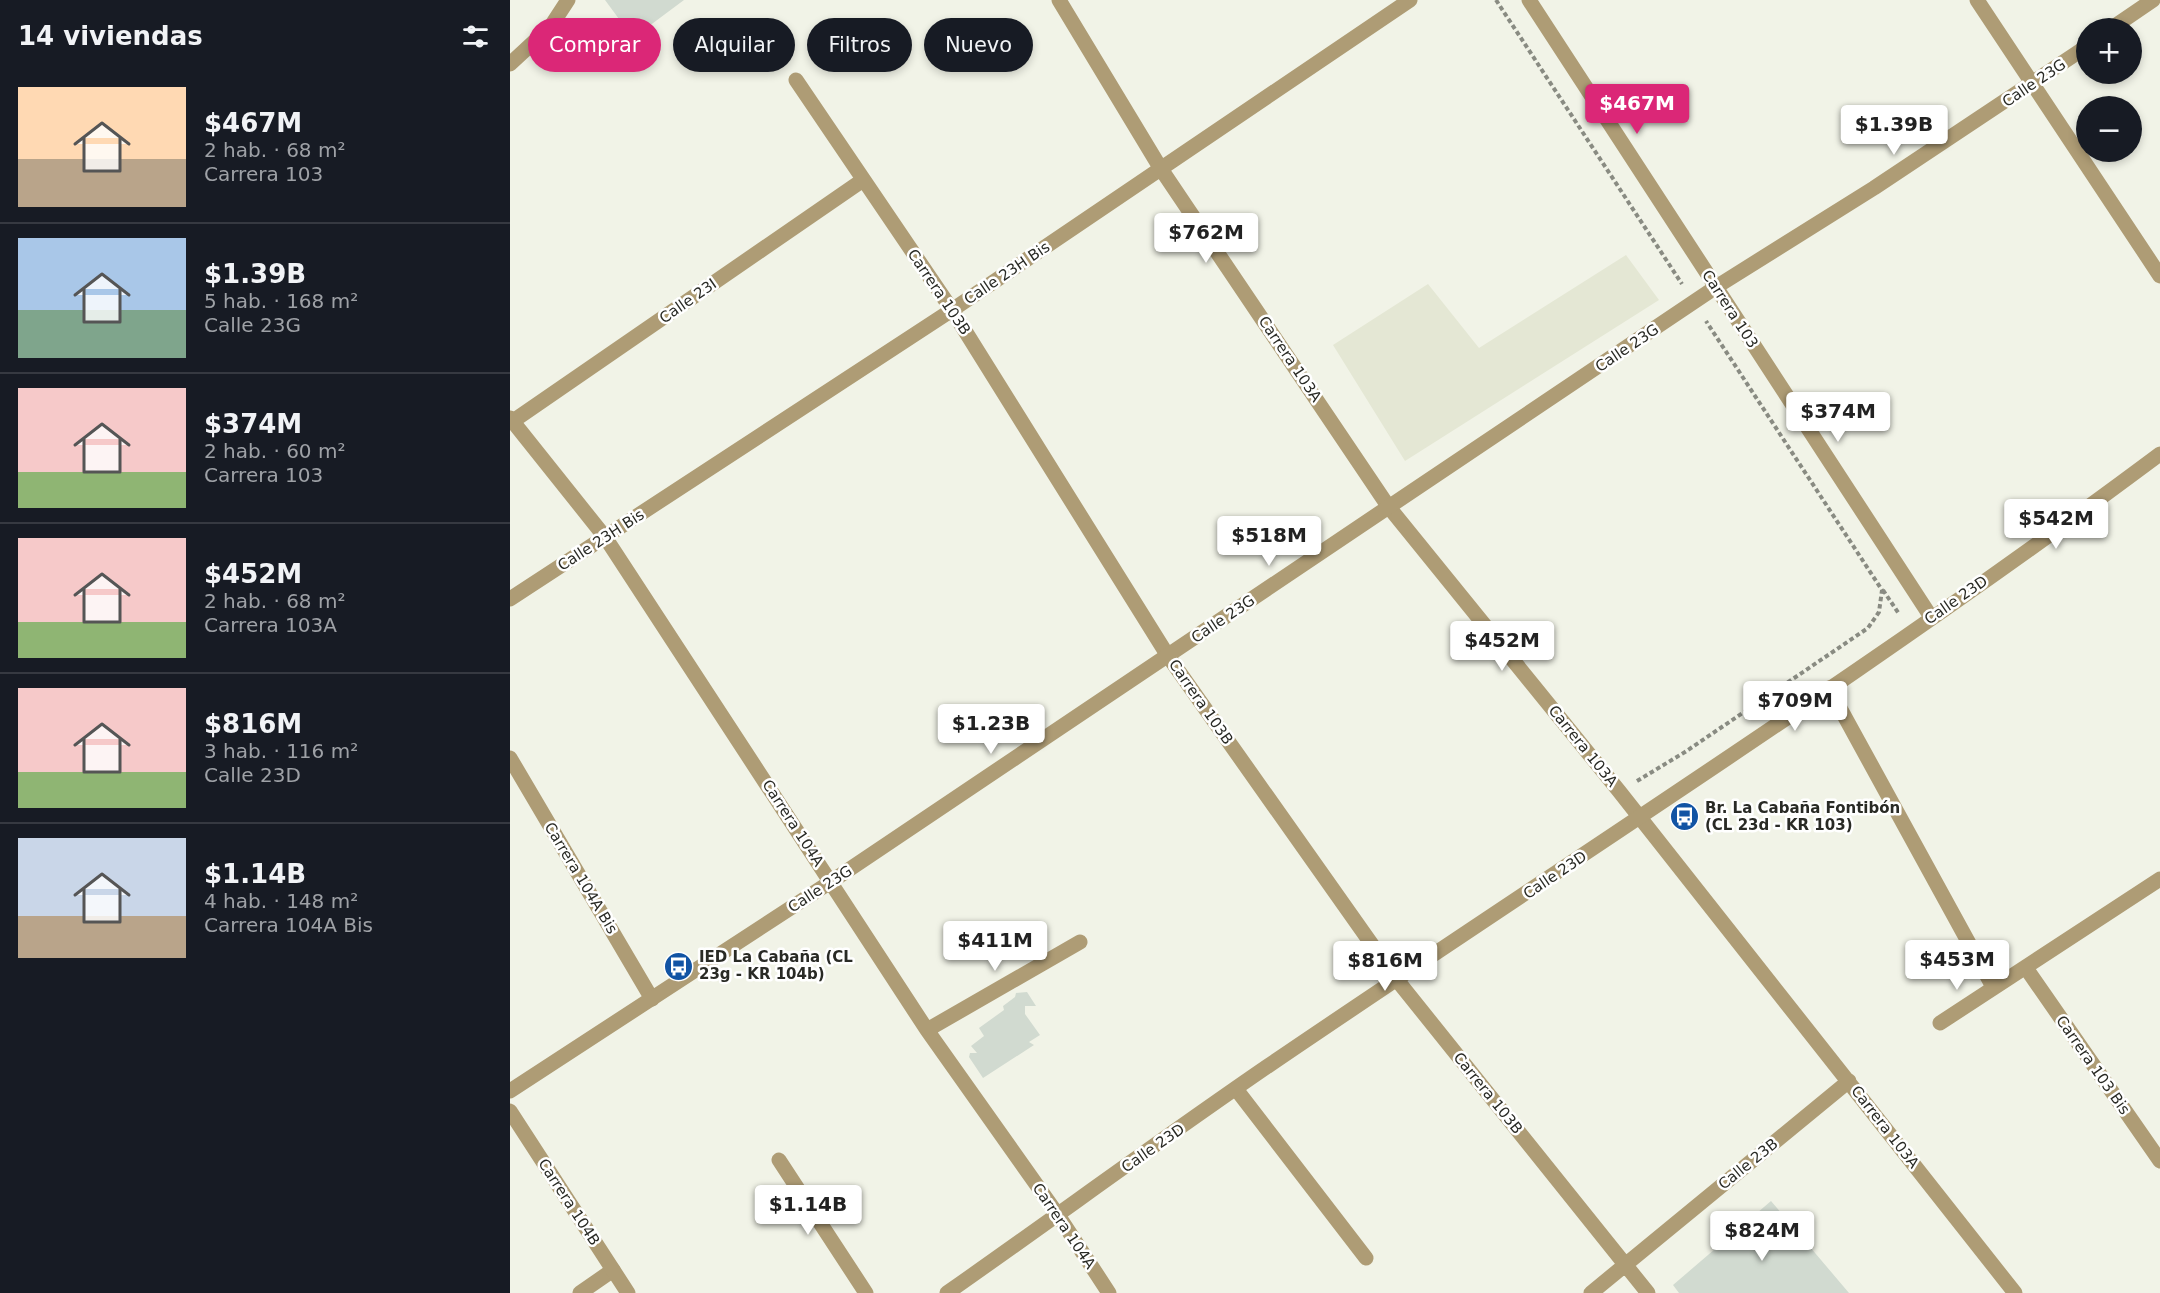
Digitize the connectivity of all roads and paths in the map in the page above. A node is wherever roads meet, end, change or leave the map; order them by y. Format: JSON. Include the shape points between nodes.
{"nodes":[{"id":1,"x":568,"y":0,"type":"edge"},
{"id":2,"x":1059,"y":0,"type":"edge"},
{"id":3,"x":1410,"y":0,"type":"edge"},
{"id":4,"x":1496,"y":0,"type":"edge"},
{"id":5,"x":1529,"y":0,"type":"edge"},
{"id":6,"x":1977,"y":0,"type":"edge"},
{"id":7,"x":2153,"y":0,"type":"edge"},
{"id":8,"x":2127,"y":18,"type":"edge"},
{"id":9,"x":2076,"y":54,"type":"edge"},
{"id":10,"x":510,"y":64,"type":"edge"},
{"id":11,"x":796,"y":80,"type":"dead end"},
{"id":12,"x":2033,"y":84,"type":"junction"},
{"id":13,"x":1161,"y":168,"type":"junction"},
{"id":14,"x":863,"y":180,"type":"junction"},
{"id":15,"x":2160,"y":276,"type":"edge"},
{"id":16,"x":1716,"y":287,"type":"junction"},
{"id":17,"x":1694,"y":303,"type":"junction"},
{"id":18,"x":952,"y":310,"type":"junction"},
{"id":19,"x":511,"y":420,"type":"edge"},
{"id":20,"x":2160,"y":454,"type":"edge"},
{"id":21,"x":1388,"y":506,"type":"junction"},
{"id":22,"x":605,"y":537,"type":"junction"},
{"id":23,"x":1882,"y":590,"type":"junction"},
{"id":24,"x":510,"y":599,"type":"edge"},
{"id":25,"x":1931,"y":617,"type":"junction"},
{"id":26,"x":1911,"y":631,"type":"junction"},
{"id":27,"x":1168,"y":656,"type":"junction"},
{"id":28,"x":1829,"y":688,"type":"junction"},
{"id":29,"x":510,"y":758,"type":"edge"},
{"id":30,"x":1619,"y":791,"type":"junction"},
{"id":31,"x":1640,"y":820,"type":"junction"},
{"id":32,"x":2160,"y":879,"type":"edge"},
{"id":33,"x":832,"y":881,"type":"junction"},
{"id":34,"x":1080,"y":942,"type":"dead end"},
{"id":35,"x":2026,"y":968,"type":"junction"},
{"id":36,"x":1397,"y":981,"type":"junction"},
{"id":37,"x":1993,"y":987,"type":"junction"},
{"id":38,"x":652,"y":999,"type":"junction"},
{"id":39,"x":1940,"y":1023,"type":"dead end"},
{"id":40,"x":927,"y":1030,"type":"junction"},
{"id":41,"x":1849,"y":1081,"type":"junction"},
{"id":42,"x":1236,"y":1089,"type":"junction"},
{"id":43,"x":510,"y":1091,"type":"edge"},
{"id":44,"x":510,"y":1111,"type":"edge"},
{"id":45,"x":779,"y":1160,"type":"dead end"},
{"id":46,"x":2160,"y":1161,"type":"edge"},
{"id":47,"x":1058,"y":1215,"type":"junction"},
{"id":48,"x":1366,"y":1258,"type":"dead end"},
{"id":49,"x":1626,"y":1264,"type":"junction"},
{"id":50,"x":613,"y":1270,"type":"junction"},
{"id":51,"x":580,"y":1293,"type":"edge"},
{"id":52,"x":628,"y":1293,"type":"edge"},
{"id":53,"x":866,"y":1293,"type":"edge"},
{"id":54,"x":947,"y":1293,"type":"edge"},
{"id":55,"x":1109,"y":1293,"type":"edge"},
{"id":56,"x":1591,"y":1293,"type":"edge"},
{"id":57,"x":1647,"y":1293,"type":"edge"},
{"id":58,"x":2015,"y":1293,"type":"edge"}],
"edges":[{"from":1,"to":10,"type":"street","via":[[551,26]]},
{"from":2,"to":13,"type":"street","name":"Carrera 103A"},
{"from":3,"to":13,"type":"street","name":"Calle 23H Bis"},
{"from":4,"to":17,"type":"path"},
{"from":5,"to":16,"type":"street","name":"Carrera 103"},
{"from":6,"to":12,"type":"street"},
{"from":7,"to":8,"type":"street"},
{"from":9,"to":12,"type":"street","name":"Calle 23G"},
{"from":11,"to":14,"type":"street","name":"Carrera 103B"},
{"from":12,"to":15,"type":"street"},
{"from":12,"to":16,"type":"street","name":"Calle 23G"},
{"from":13,"to":18,"type":"street","name":"Calle 23H Bis"},
{"from":13,"to":21,"type":"street","name":"Carrera 103A"},
{"from":14,"to":18,"type":"street","name":"Carrera 103B"},
{"from":14,"to":19,"type":"street","name":"Calle 23I"},
{"from":16,"to":17,"type":"street","name":"Calle 23G"},
{"from":16,"to":25,"type":"street","name":"Carrera 103"},
{"from":17,"to":21,"type":"street","name":"Calle 23G"},
{"from":17,"to":23,"type":"path"},
{"from":18,"to":22,"type":"street","name":"Calle 23H Bis"},
{"from":18,"to":27,"type":"street","name":"Carrera 103B"},
{"from":19,"to":22,"type":"street","name":"Carrera 104A"},
{"from":20,"to":25,"type":"street","name":"Calle 23D"},
{"from":21,"to":27,"type":"street","name":"Calle 23G"},
{"from":21,"to":30,"type":"street","name":"Carrera 103A"},
{"from":22,"to":24,"type":"street","name":"Calle 23H Bis"},
{"from":22,"to":33,"type":"street","name":"Carrera 104A"},
{"from":23,"to":26,"type":"path"},
{"from":23,"to":30,"type":"path","via":[[1879,612],[1868,628],[1685,752]]},
{"from":25,"to":26,"type":"street","name":"Calle 23D"},
{"from":26,"to":28,"type":"street","name":"Calle 23D"},
{"from":27,"to":33,"type":"street","name":"Calle 23G"},
{"from":27,"to":36,"type":"street","name":"Carrera 103B"},
{"from":28,"to":31,"type":"street","name":"Calle 23D"},
{"from":28,"to":37,"type":"street"},
{"from":29,"to":38,"type":"street","name":"Carrera 104A Bis"},
{"from":30,"to":31,"type":"street","name":"Carrera 103A"},
{"from":31,"to":36,"type":"street","name":"Calle 23D"},
{"from":31,"to":41,"type":"street","name":"Carrera 103A"},
{"from":32,"to":35,"type":"street"},
{"from":33,"to":38,"type":"street","name":"Calle 23G"},
{"from":33,"to":40,"type":"street","name":"Carrera 104A"},
{"from":34,"to":40,"type":"street"},
{"from":35,"to":37,"type":"street"},
{"from":35,"to":46,"type":"street","name":"Carrera 103 Bis"},
{"from":36,"to":42,"type":"street","name":"Calle 23D"},
{"from":36,"to":49,"type":"street","name":"Carrera 103B"},
{"from":37,"to":39,"type":"street"},
{"from":38,"to":43,"type":"street","name":"Calle 23G"},
{"from":40,"to":47,"type":"street","name":"Carrera 104A"},
{"from":41,"to":49,"type":"street","name":"Calle 23B"},
{"from":41,"to":58,"type":"street","name":"Carrera 103A"},
{"from":42,"to":47,"type":"street","name":"Calle 23D"},
{"from":42,"to":48,"type":"street"},
{"from":44,"to":50,"type":"street","name":"Carrera 104B"},
{"from":45,"to":53,"type":"street"},
{"from":47,"to":54,"type":"street","name":"Calle 23D"},
{"from":47,"to":55,"type":"street","name":"Carrera 104A"},
{"from":49,"to":56,"type":"street","name":"Calle 23B"},
{"from":49,"to":57,"type":"street","name":"Carrera 103B"},
{"from":50,"to":51,"type":"street"},
{"from":50,"to":52,"type":"street","name":"Carrera 104B"}]}
